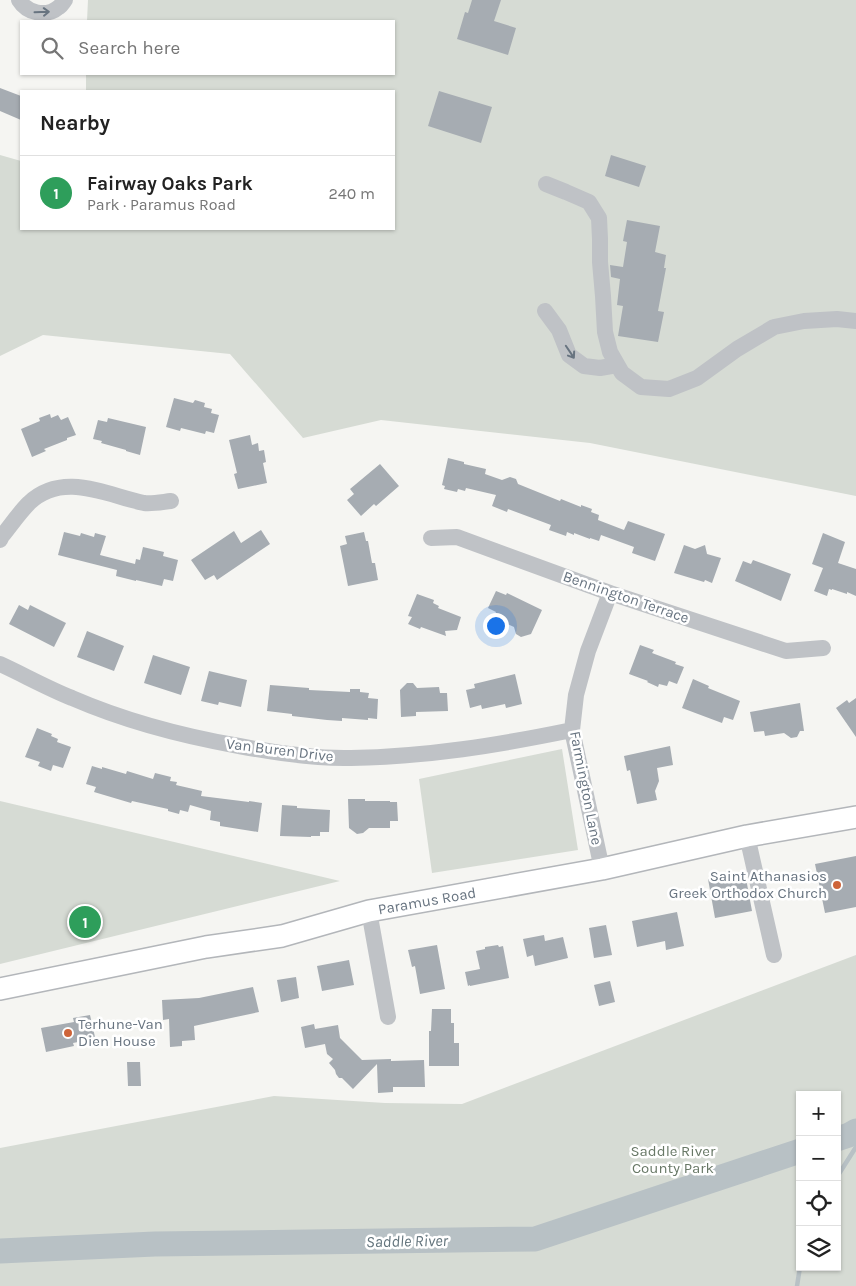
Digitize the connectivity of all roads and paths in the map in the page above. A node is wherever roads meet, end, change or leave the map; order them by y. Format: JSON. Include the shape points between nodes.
{"nodes":[{"id":1,"x":19,"y":0,"type":"edge"},
{"id":2,"x":64,"y":0,"type":"edge"},
{"id":3,"x":546,"y":184,"type":"dead end"},
{"id":4,"x":545,"y":311,"type":"dead end"},
{"id":5,"x":856,"y":321,"type":"edge"},
{"id":6,"x":617,"y":365,"type":"junction"},
{"id":7,"x":171,"y":501,"type":"dead end"},
{"id":8,"x":1,"y":537,"type":"edge"},
{"id":9,"x":431,"y":538,"type":"dead end"},
{"id":10,"x":610,"y":593,"type":"junction"},
{"id":11,"x":823,"y":648,"type":"dead end"},
{"id":12,"x":0,"y":664,"type":"edge"},
{"id":13,"x":572,"y":730,"type":"junction"},
{"id":14,"x":856,"y":817,"type":"edge"},
{"id":15,"x":747,"y":836,"type":"junction"},
{"id":16,"x":602,"y":869,"type":"junction"},
{"id":17,"x":369,"y":911,"type":"junction"},
{"id":18,"x":774,"y":955,"type":"dead end"},
{"id":19,"x":0,"y":989,"type":"edge"},
{"id":20,"x":388,"y":1017,"type":"dead end"}],
"edges":[{"from":1,"to":2,"type":"street","one_way":true,"via":[[26,9],[41,13],[59,7]]},
{"from":3,"to":6,"type":"street","via":[[589,202],[599,218],[605,332]]},
{"from":4,"to":6,"type":"street","one_way":true,"via":[[559,330],[569,355],[584,366]]},
{"from":5,"to":6,"type":"street","via":[[804,320],[774,327],[697,378],[669,389],[641,387],[622,373]]},
{"from":7,"to":8,"type":"street","via":[[146,504],[87,488],[58,488],[30,502]]},
{"from":9,"to":10,"type":"street","name":"Bennington Terrace","via":[[457,537]]},
{"from":10,"to":11,"type":"street","name":"Bennington Terrace","via":[[786,651]]},
{"from":10,"to":13,"type":"street","name":"Farmington Lane","via":[[588,651],[576,695]]},
{"from":12,"to":13,"type":"street","name":"Van Buren Drive","via":[[71,698],[156,728],[207,741],[310,757],[392,757],[449,752]]},
{"from":13,"to":16,"type":"street","name":"Farmington Lane"},
{"from":14,"to":15,"type":"main road","name":"Paramus Road"},
{"from":15,"to":16,"type":"main road","name":"Paramus Road"},
{"from":15,"to":18,"type":"street"},
{"from":16,"to":17,"type":"main road","name":"Paramus Road"},
{"from":17,"to":19,"type":"main road","name":"Paramus Road","via":[[282,936],[206,947]]},
{"from":17,"to":20,"type":"street"}]}
